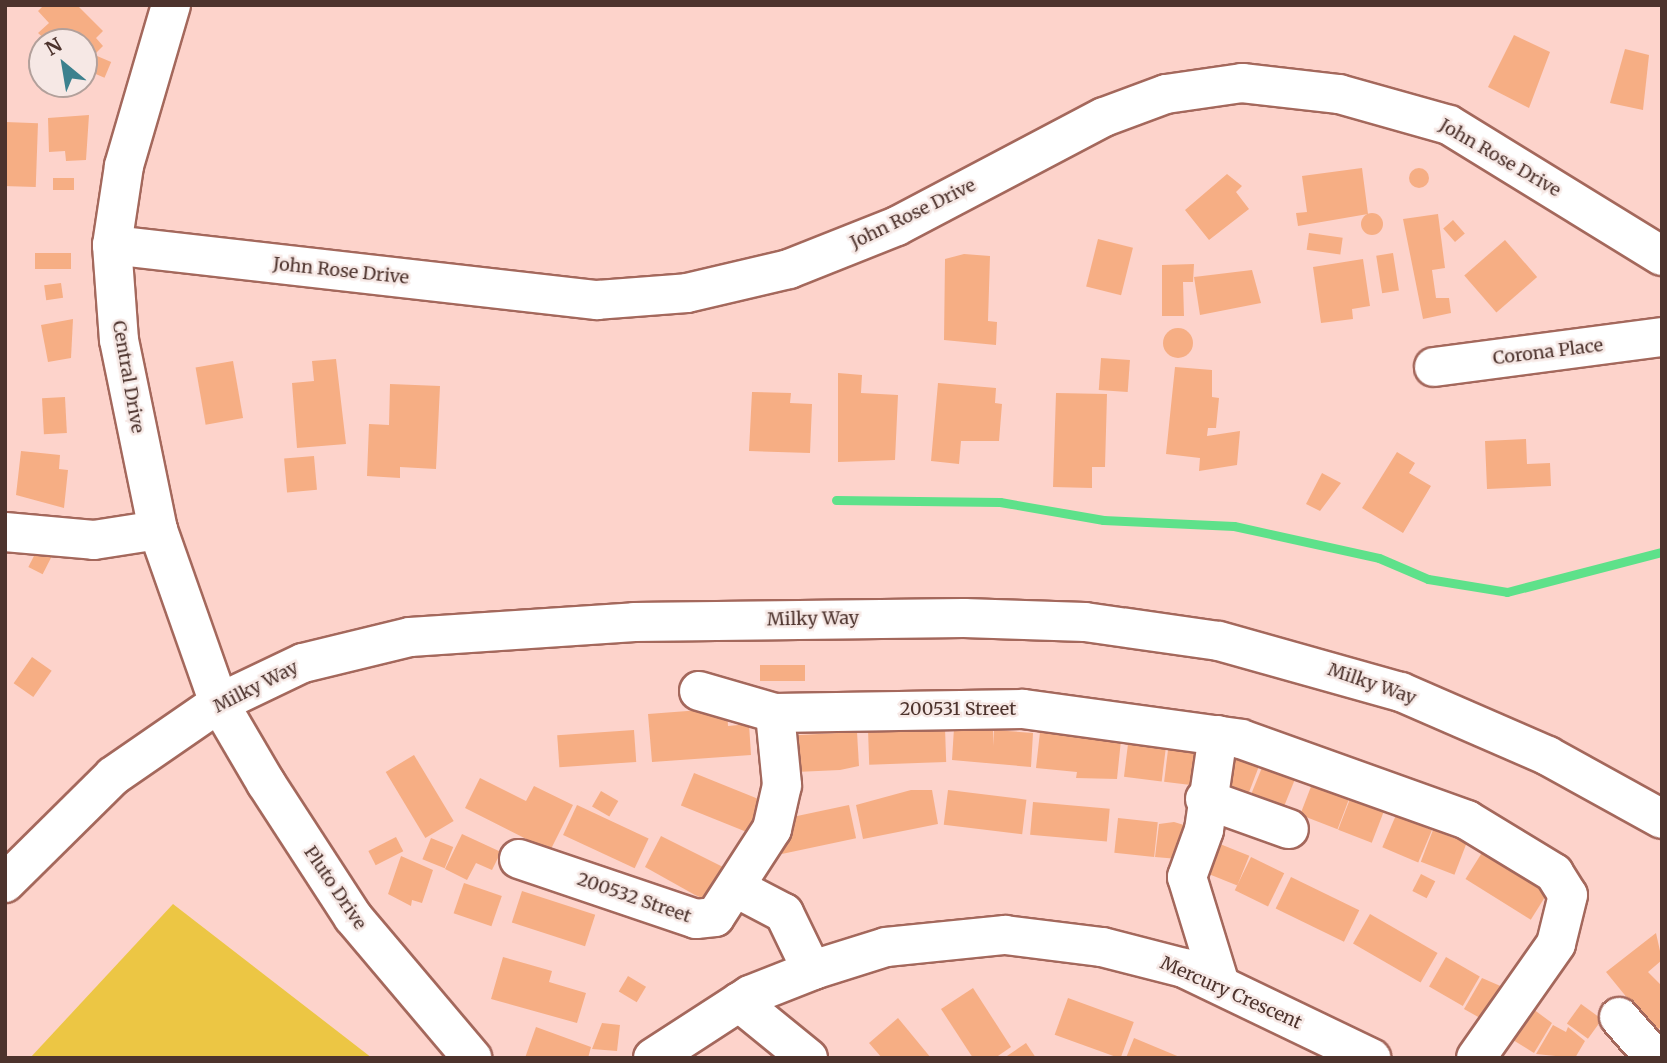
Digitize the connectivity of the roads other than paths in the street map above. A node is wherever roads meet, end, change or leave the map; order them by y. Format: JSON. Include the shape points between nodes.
{"nodes":[{"id":1,"x":171,"y":5,"type":"edge"},
{"id":2,"x":112,"y":246,"type":"junction"},
{"id":3,"x":1662,"y":256,"type":"edge"},
{"id":4,"x":1662,"y":337,"type":"edge"},
{"id":5,"x":1434,"y":367,"type":"dead end"},
{"id":6,"x":158,"y":530,"type":"junction"},
{"id":7,"x":5,"y":533,"type":"edge"},
{"id":8,"x":699,"y":691,"type":"dead end"},
{"id":9,"x":219,"y":703,"type":"junction"},
{"id":10,"x":775,"y":713,"type":"junction"},
{"id":11,"x":1218,"y":735,"type":"junction"},
{"id":12,"x":1205,"y":799,"type":"junction"},
{"id":13,"x":1662,"y":819,"type":"edge"},
{"id":14,"x":1289,"y":829,"type":"dead end"},
{"id":15,"x":519,"y":859,"type":"dead end"},
{"id":16,"x":5,"y":883,"type":"edge"},
{"id":17,"x":738,"y":889,"type":"junction"},
{"id":18,"x":812,"y":971,"type":"junction"},
{"id":19,"x":1220,"y":984,"type":"junction"},
{"id":20,"x":739,"y":1002,"type":"junction"},
{"id":21,"x":1619,"y":1017,"type":"dead end"},
{"id":22,"x":472,"y":1058,"type":"edge"},
{"id":23,"x":653,"y":1058,"type":"edge"},
{"id":24,"x":808,"y":1058,"type":"edge"},
{"id":25,"x":1371,"y":1058,"type":"edge"},
{"id":26,"x":1476,"y":1058,"type":"edge"},
{"id":27,"x":1655,"y":1058,"type":"edge"}],
"edges":[{"from":1,"to":2,"type":"street","name":"Central Drive","via":[[124,166]]},
{"from":2,"to":3,"type":"street","name":"John Rose Drive","via":[[597,300],[687,293],[789,270],[897,226],[1104,117],[1153,99],[1242,83],[1339,94],[1449,125]]},
{"from":2,"to":6,"type":"street","name":"Central Drive","via":[[119,340]]},
{"from":4,"to":5,"type":"street","name":"Corona Place"},
{"from":6,"to":7,"type":"street","via":[[94,540]]},
{"from":6,"to":9,"type":"street","name":"Central Drive"},
{"from":8,"to":10,"type":"street","name":"200531 Street"},
{"from":9,"to":13,"type":"street","name":"Milky Way","via":[[303,663],[410,637],[634,622],[1085,622],[1219,641],[1401,692],[1548,756]]},
{"from":9,"to":16,"type":"street","name":"Milky Way","via":[[113,776]]},
{"from":9,"to":22,"type":"street","name":"Pluto Drive","via":[[353,917]]},
{"from":10,"to":11,"type":"street","name":"200531 Street","via":[[1023,709],[1177,735]]},
{"from":10,"to":17,"type":"street","name":"200532 Street","via":[[782,785],[766,844]]},
{"from":11,"to":12,"type":"street"},
{"from":11,"to":26,"type":"street","name":"200531 Street","via":[[1467,820],[1554,873],[1568,895],[1552,951]]},
{"from":12,"to":14,"type":"street"},
{"from":12,"to":19,"type":"street","via":[[1204,830],[1188,877]]},
{"from":15,"to":17,"type":"street","name":"200532 Street","via":[[696,919],[723,911]]},
{"from":17,"to":18,"type":"street","via":[[784,913]]},
{"from":18,"to":19,"type":"street","name":"Mercury Crescent","via":[[886,947],[1005,935],[1143,955]]},
{"from":18,"to":20,"type":"street","name":"Mercury Crescent"},
{"from":19,"to":25,"type":"street","name":"Mercury Crescent"},
{"from":20,"to":23,"type":"street","name":"Mercury Crescent"},
{"from":20,"to":24,"type":"street"},
{"from":21,"to":27,"type":"street"}]}
